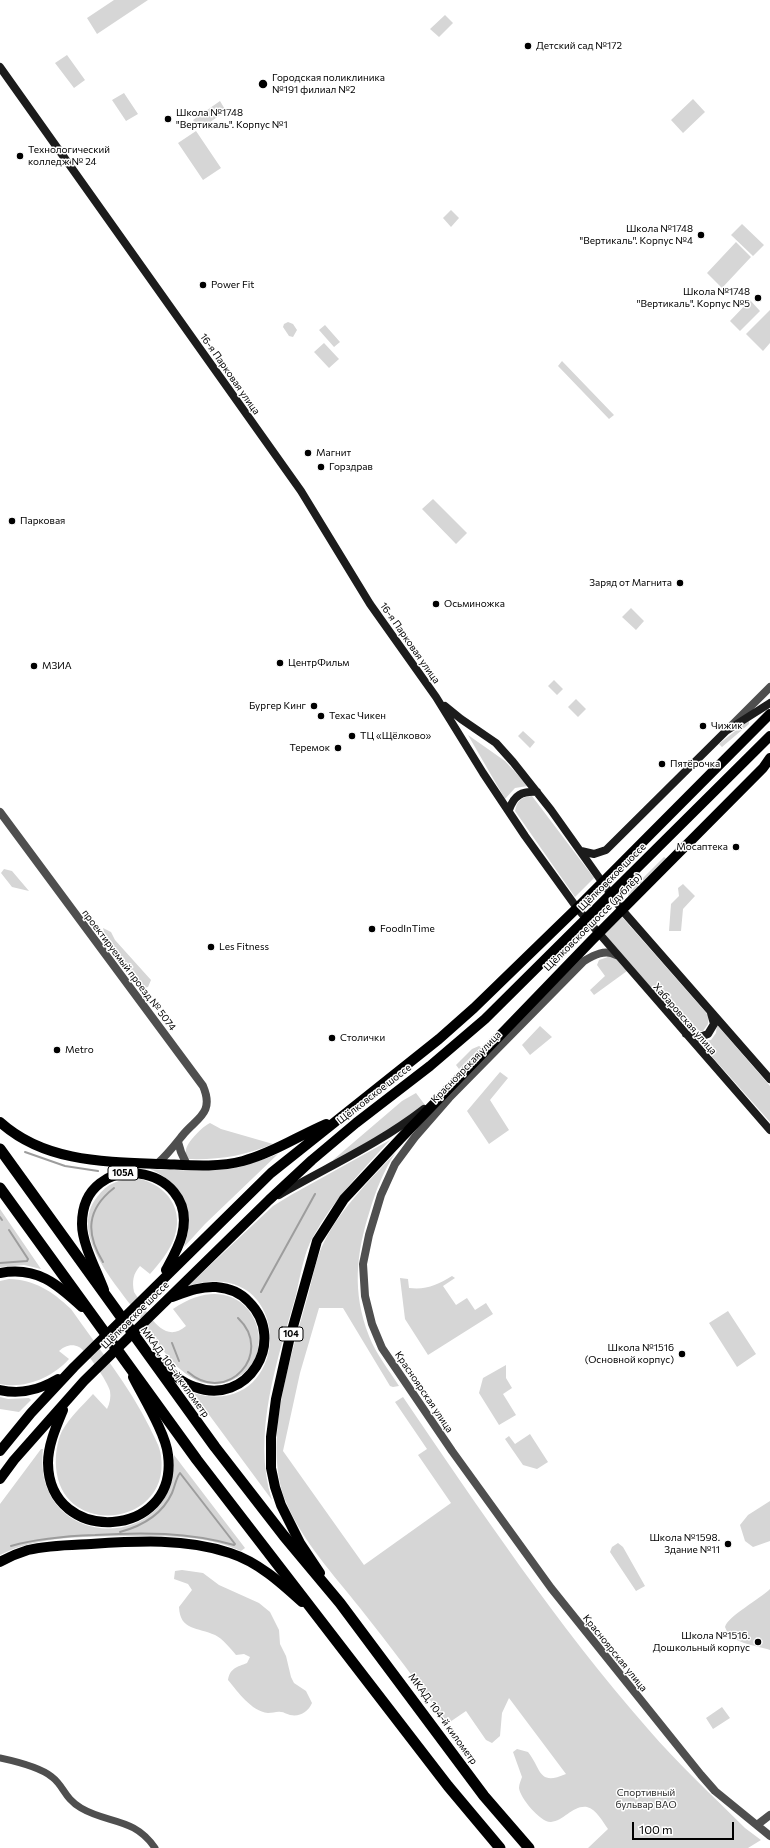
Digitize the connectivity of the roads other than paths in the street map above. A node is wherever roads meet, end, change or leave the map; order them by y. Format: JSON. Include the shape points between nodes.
{"nodes":[{"id":1,"x":0,"y":67,"type":"edge"},
{"id":2,"x":770,"y":687,"type":"edge"},
{"id":3,"x":436,"y":697,"type":"junction"},
{"id":4,"x":770,"y":703,"type":"edge"},
{"id":5,"x":770,"y":714,"type":"edge"},
{"id":6,"x":726,"y":731,"type":"junction"},
{"id":7,"x":770,"y":736,"type":"edge"},
{"id":8,"x":770,"y":758,"type":"edge"},
{"id":9,"x":767,"y":765,"type":"edge"},
{"id":10,"x":537,"y":792,"type":"junction"},
{"id":11,"x":509,"y":810,"type":"junction"},
{"id":12,"x":0,"y":812,"type":"edge"},
{"id":13,"x":580,"y":850,"type":"junction"},
{"id":14,"x":603,"y":882,"type":"junction"},
{"id":15,"x":611,"y":895,"type":"junction"},
{"id":16,"x":577,"y":908,"type":"junction"},
{"id":17,"x":622,"y":910,"type":"junction"},
{"id":18,"x":586,"y":920,"type":"junction"},
{"id":19,"x":598,"y":934,"type":"junction"},
{"id":20,"x":616,"y":954,"type":"junction"},
{"id":21,"x":709,"y":1009,"type":"junction"},
{"id":22,"x":684,"y":1032,"type":"junction"},
{"id":23,"x":770,"y":1079,"type":"edge"},
{"id":24,"x":442,"y":1095,"type":"junction"},
{"id":25,"x":336,"y":1120,"type":"junction"},
{"id":26,"x":0,"y":1122,"type":"edge"},
{"id":27,"x":770,"y":1130,"type":"edge"},
{"id":28,"x":178,"y":1142,"type":"junction"},
{"id":29,"x":0,"y":1149,"type":"edge"},
{"id":30,"x":157,"y":1164,"type":"junction"},
{"id":31,"x":187,"y":1165,"type":"junction"},
{"id":32,"x":0,"y":1188,"type":"edge"},
{"id":33,"x":269,"y":1200,"type":"junction"},
{"id":34,"x":0,"y":1273,"type":"edge"},
{"id":35,"x":158,"y":1283,"type":"junction"},
{"id":36,"x":167,"y":1299,"type":"junction"},
{"id":37,"x":109,"y":1301,"type":"junction"},
{"id":38,"x":90,"y":1314,"type":"junction"},
{"id":39,"x":144,"y":1350,"type":"junction"},
{"id":40,"x":126,"y":1363,"type":"junction"},
{"id":41,"x":71,"y":1370,"type":"junction"},
{"id":42,"x":0,"y":1390,"type":"edge"},
{"id":43,"x":66,"y":1402,"type":"junction"},
{"id":44,"x":0,"y":1451,"type":"edge"},
{"id":45,"x":0,"y":1479,"type":"edge"},
{"id":46,"x":0,"y":1562,"type":"edge"},
{"id":47,"x":340,"y":1603,"type":"junction"},
{"id":48,"x":319,"y":1617,"type":"junction"},
{"id":49,"x":0,"y":1758,"type":"edge"},
{"id":50,"x":770,"y":1815,"type":"edge"},
{"id":51,"x":757,"y":1825,"type":"junction"},
{"id":52,"x":770,"y":1836,"type":"edge"},
{"id":53,"x":155,"y":1848,"type":"edge"},
{"id":54,"x":500,"y":1848,"type":"edge"},
{"id":55,"x":529,"y":1848,"type":"edge"}],
"edges":[{"from":1,"to":3,"type":"main road","name":"16-я Парковая улица","via":[[312,508],[318,522],[367,600]]},
{"from":2,"to":6,"type":"street"},
{"from":3,"to":10,"type":"main road","name":"16-я Парковая улица","via":[[461,719],[496,743]]},
{"from":3,"to":11,"type":"main road","name":"16-я Парковая улица"},
{"from":4,"to":6,"type":"main road"},
{"from":5,"to":14,"type":"main road","name":"Щёлковское шоссе"},
{"from":6,"to":13,"type":"main road","via":[[606,850],[594,854]]},
{"from":7,"to":15,"type":"main road","name":"Щёлковское шоссе"},
{"from":8,"to":9,"type":"main road","name":"Щёлковское шоссе (дублёр)"},
{"from":9,"to":17,"type":"main road","name":"Щёлковское шоссе (дублёр)"},
{"from":10,"to":11,"type":"main road","via":[[518,794],[511,802]]},
{"from":10,"to":13,"type":"main road","name":"16-я Парковая улица"},
{"from":11,"to":16,"type":"main road","name":"16-я Парковая улица"},
{"from":12,"to":28,"type":"street","name":"проектируемый проезд № 5074","via":[[203,1086],[207,1105],[203,1114]]},
{"from":13,"to":14,"type":"main road","name":"16-я Парковая улица"},
{"from":14,"to":15,"type":"main road","name":"16-я Парковая улица"},
{"from":14,"to":16,"type":"main road","name":"Щёлковское шоссе"},
{"from":15,"to":17,"type":"main road"},
{"from":15,"to":18,"type":"main road","name":"Щёлковское шоссе"},
{"from":16,"to":18,"type":"main road","name":"16-я Парковая улица"},
{"from":16,"to":25,"type":"main road","name":"Щёлковское шоссе","via":[[457,1024]]},
{"from":17,"to":19,"type":"main road","name":"Щёлковское шоссе (дублёр)"},
{"from":17,"to":21,"type":"main road"},
{"from":18,"to":19,"type":"main road","name":"Хабаровская улица"},
{"from":18,"to":33,"type":"main road","name":"Щёлковское шоссе","via":[[467,1035],[356,1123]]},
{"from":19,"to":20,"type":"main road","name":"Хабаровская улица"},
{"from":19,"to":24,"type":"main road","name":"Щёлковское шоссе (дублёр)"},
{"from":20,"to":22,"type":"main road","name":"Хабаровская улица"},
{"from":20,"to":51,"type":"street","name":"Красноярская улица","via":[[604,952],[584,961],[492,1055],[415,1137],[398,1159],[387,1180],[369,1235],[363,1264],[365,1296],[373,1329],[382,1348],[551,1588],[701,1775],[715,1791]]},
{"from":21,"to":22,"type":"main road","via":[[714,1024],[708,1034],[697,1038]]},
{"from":21,"to":23,"type":"main road"},
{"from":22,"to":27,"type":"main road","name":"Хабаровская улица"},
{"from":24,"to":33,"type":"main road","via":[[395,1130]]},
{"from":24,"to":47,"type":"main road","number":"104","via":[[344,1199],[317,1242],[289,1341],[276,1399],[271,1437],[271,1468],[280,1505],[300,1543]]},
{"from":25,"to":31,"type":"main road","via":[[253,1158],[215,1165]]},
{"from":25,"to":35,"type":"main road","name":"Щёлковское шоссе","via":[[271,1173]]},
{"from":26,"to":30,"type":"main road","via":[[30,1142],[67,1156]]},
{"from":28,"to":30,"type":"street","name":"проектируемый проезд № 5074"},
{"from":28,"to":31,"type":"street"},
{"from":29,"to":37,"type":"highway","name":"МКАД, 105-й километр"},
{"from":30,"to":31,"type":"main road"},
{"from":32,"to":38,"type":"highway"},
{"from":33,"to":36,"type":"main road","name":"Щёлковское шоссе"},
{"from":34,"to":38,"type":"main road","via":[[23,1271],[50,1280]]},
{"from":35,"to":37,"type":"main road","number":"105A","via":[[182,1234],[182,1212],[179,1202],[166,1185],[148,1174],[126,1172],[115,1175],[101,1183],[90,1195],[82,1215],[84,1236]]},
{"from":35,"to":41,"type":"main road","name":"Щёлковское шоссе"},
{"from":36,"to":39,"type":"main road","via":[[209,1287],[226,1289],[241,1295],[254,1306],[262,1321],[264,1346],[260,1362],[250,1376],[236,1386],[211,1391],[187,1384]]},
{"from":36,"to":43,"type":"main road","name":"Щёлковское шоссе"},
{"from":37,"to":39,"type":"highway","name":"МКАД, 105-й километр"},
{"from":38,"to":40,"type":"highway"},
{"from":39,"to":47,"type":"highway","name":"МКАД, 105-й километр","via":[[284,1536]]},
{"from":40,"to":43,"type":"main road","via":[[168,1454],[169,1466],[163,1489],[149,1508],[140,1515],[118,1523],[95,1522],[73,1512],[57,1495],[49,1474],[48,1462],[55,1430]]},
{"from":40,"to":48,"type":"highway","via":[[197,1460]]},
{"from":41,"to":42,"type":"main road","via":[[34,1390]]},
{"from":41,"to":44,"type":"main road","name":"Щёлковское шоссе","via":[[31,1412]]},
{"from":43,"to":45,"type":"main road","name":"Щёлковское шоссе"},
{"from":46,"to":48,"type":"main road","via":[[14,1554],[57,1545],[175,1542],[207,1546],[257,1565],[283,1584]]},
{"from":47,"to":55,"type":"highway","name":"МКАД, 104-й километр","via":[[484,1796]]},
{"from":48,"to":54,"type":"highway","via":[[448,1786]]},
{"from":49,"to":53,"type":"street","via":[[52,1776],[70,1801],[82,1809],[135,1827]]},
{"from":50,"to":51,"type":"street"},
{"from":51,"to":52,"type":"street","name":"Красноярская улица"}]}
